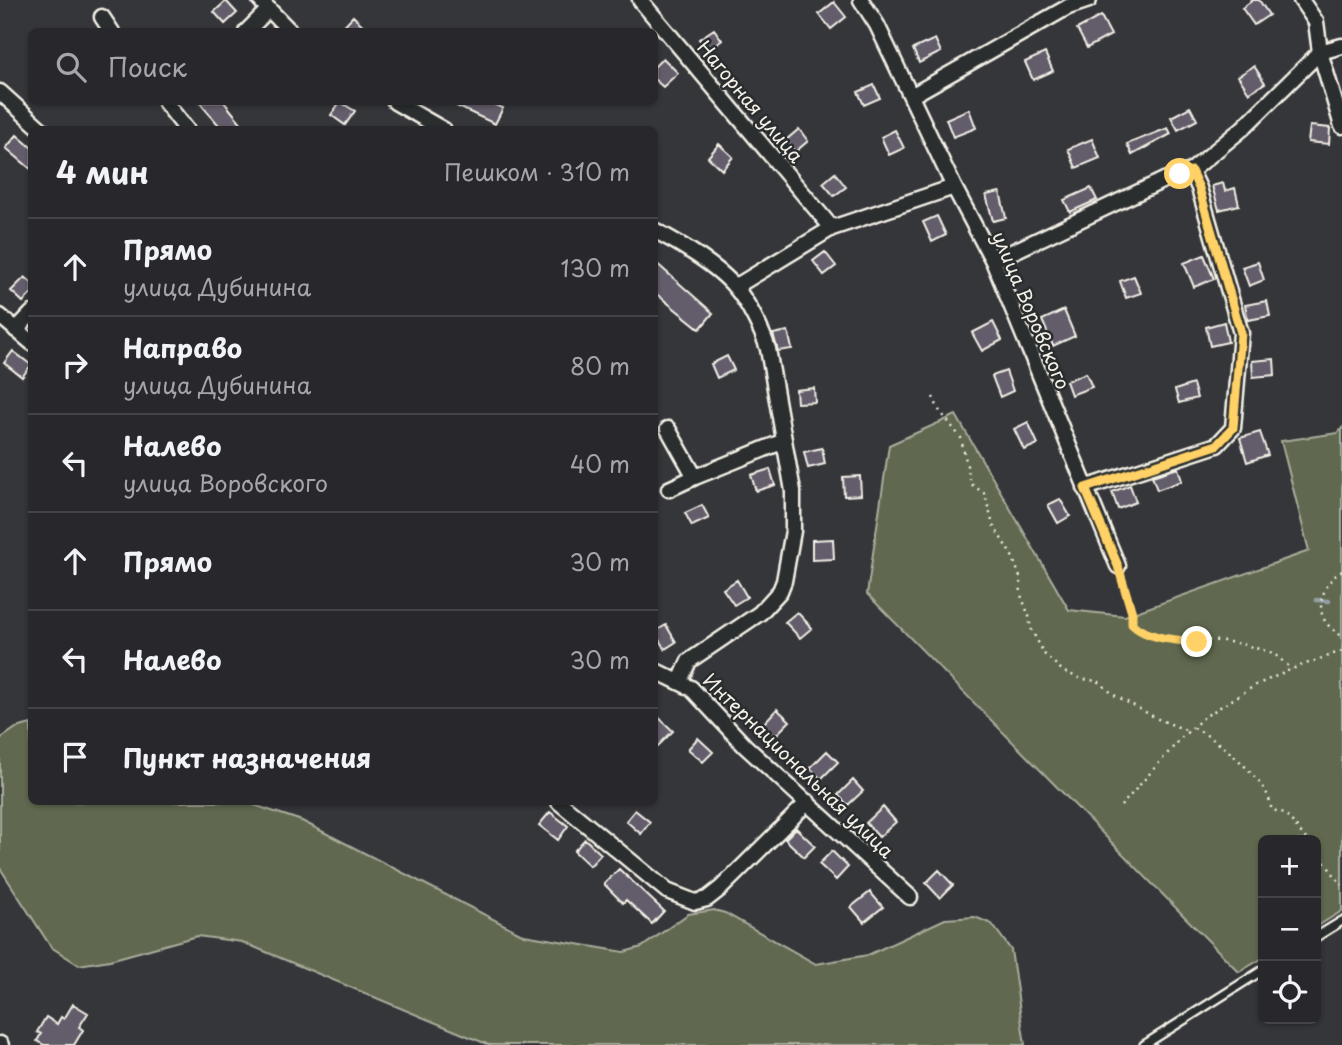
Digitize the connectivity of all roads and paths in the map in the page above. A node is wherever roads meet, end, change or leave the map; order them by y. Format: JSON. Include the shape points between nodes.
{"nodes":[{"id":1,"x":640,"y":0,"type":"edge"},
{"id":2,"x":861,"y":0,"type":"edge"},
{"id":3,"x":1088,"y":0,"type":"edge"},
{"id":4,"x":1301,"y":0,"type":"edge"},
{"id":5,"x":1066,"y":4,"type":"edge"},
{"id":6,"x":264,"y":5,"type":"edge"},
{"id":7,"x":102,"y":17,"type":"dead end"},
{"id":8,"x":109,"y":28,"type":"edge"},
{"id":9,"x":249,"y":28,"type":"edge"},
{"id":10,"x":287,"y":28,"type":"edge"},
{"id":11,"x":1342,"y":46,"type":"edge"},
{"id":12,"x":1320,"y":52,"type":"junction"},
{"id":13,"x":0,"y":92,"type":"edge"},
{"id":14,"x":911,"y":96,"type":"junction"},
{"id":15,"x":171,"y":105,"type":"edge"},
{"id":16,"x":400,"y":105,"type":"edge"},
{"id":17,"x":38,"y":126,"type":"edge"},
{"id":18,"x":184,"y":126,"type":"edge"},
{"id":19,"x":438,"y":126,"type":"edge"},
{"id":20,"x":1342,"y":126,"type":"edge"},
{"id":21,"x":1191,"y":171,"type":"junction"},
{"id":22,"x":954,"y":187,"type":"junction"},
{"id":23,"x":832,"y":228,"type":"junction"},
{"id":24,"x":658,"y":233,"type":"edge"},
{"id":25,"x":993,"y":261,"type":"junction"},
{"id":26,"x":735,"y":286,"type":"junction"},
{"id":27,"x":0,"y":316,"type":"edge"},
{"id":28,"x":28,"y":317,"type":"edge"},
{"id":29,"x":16,"y":330,"type":"junction"},
{"id":30,"x":28,"y":340,"type":"edge"},
{"id":31,"x":933,"y":397,"type":"dead end"},
{"id":32,"x":668,"y":429,"type":"dead end"},
{"id":33,"x":784,"y":441,"type":"junction"},
{"id":34,"x":695,"y":477,"type":"junction"},
{"id":35,"x":1085,"y":488,"type":"junction"},
{"id":36,"x":669,"y":489,"type":"dead end"},
{"id":37,"x":1118,"y":566,"type":"joint"},
{"id":38,"x":1342,"y":571,"type":"edge"},
{"id":39,"x":1342,"y":637,"type":"edge"},
{"id":40,"x":1342,"y":651,"type":"edge"},
{"id":41,"x":1292,"y":668,"type":"junction"},
{"id":42,"x":658,"y":673,"type":"edge"},
{"id":43,"x":680,"y":681,"type":"junction"},
{"id":44,"x":1193,"y":727,"type":"junction"},
{"id":45,"x":1188,"y":730,"type":"junction"},
{"id":46,"x":808,"y":802,"type":"junction"},
{"id":47,"x":563,"y":805,"type":"edge"},
{"id":48,"x":1121,"y":806,"type":"dead end"},
{"id":49,"x":1303,"y":835,"type":"edge"},
{"id":50,"x":1321,"y":858,"type":"edge"},
{"id":51,"x":1342,"y":885,"type":"edge"},
{"id":52,"x":910,"y":897,"type":"dead end"},
{"id":53,"x":1342,"y":921,"type":"edge"},
{"id":54,"x":1321,"y":934,"type":"edge"},
{"id":55,"x":1258,"y":973,"type":"edge"},
{"id":56,"x":1144,"y":1045,"type":"edge"}],
"edges":[{"from":1,"to":23,"type":"street","name":"Нагорная улица"},
{"from":2,"to":14,"type":"street","name":"улица Воровского"},
{"from":3,"to":5,"type":"street"},
{"from":4,"to":12,"type":"street","via":[[1316,22]]},
{"from":5,"to":14,"type":"street"},
{"from":6,"to":9,"type":"street"},
{"from":6,"to":10,"type":"street"},
{"from":7,"to":8,"type":"street"},
{"from":11,"to":12,"type":"street"},
{"from":12,"to":20,"type":"street"},
{"from":12,"to":21,"type":"street","via":[[1243,128]]},
{"from":13,"to":17,"type":"street"},
{"from":14,"to":22,"type":"street","name":"улица Воровского"},
{"from":15,"to":18,"type":"street"},
{"from":16,"to":19,"type":"street"},
{"from":21,"to":25,"type":"street"},
{"from":21,"to":35,"type":"street","via":[[1241,333],[1233,428],[1217,445]]},
{"from":22,"to":23,"type":"street"},
{"from":22,"to":25,"type":"street","name":"улица Воровского"},
{"from":23,"to":26,"type":"street"},
{"from":24,"to":26,"type":"street"},
{"from":25,"to":35,"type":"street","name":"улица Воровского"},
{"from":26,"to":33,"type":"street","via":[[764,336]]},
{"from":27,"to":29,"type":"street"},
{"from":28,"to":29,"type":"street"},
{"from":29,"to":30,"type":"street"},
{"from":31,"to":45,"type":"path","via":[[961,438],[971,484],[985,494],[993,524],[1012,556],[1030,627],[1045,655],[1064,671],[1098,681],[1158,719]]},
{"from":32,"to":34,"type":"street"},
{"from":33,"to":34,"type":"street"},
{"from":33,"to":43,"type":"street","via":[[794,506],[789,558],[780,591],[760,613],[689,661]]},
{"from":34,"to":36,"type":"street"},
{"from":35,"to":37,"type":"street","name":"улица Воровского"},
{"from":37,"to":41,"type":"path","via":[[1136,628],[1171,639],[1245,645],[1273,653]]},
{"from":38,"to":39,"type":"path","via":[[1328,582],[1322,601],[1328,625]]},
{"from":40,"to":41,"type":"path"},
{"from":41,"to":44,"type":"path"},
{"from":42,"to":43,"type":"street","name":"Интернациональная улица"},
{"from":43,"to":46,"type":"street","name":"Интернациональная улица"},
{"from":44,"to":45,"type":"path"},
{"from":44,"to":49,"type":"path","via":[[1210,736],[1250,774],[1267,794],[1272,810],[1285,814]]},
{"from":45,"to":48,"type":"path"},
{"from":46,"to":47,"type":"street","via":[[721,888],[707,899],[695,901],[667,891]]},
{"from":46,"to":52,"type":"street","name":"Интернациональная улица"},
{"from":50,"to":51,"type":"path"},
{"from":53,"to":54,"type":"lane"},
{"from":55,"to":56,"type":"lane"}]}
